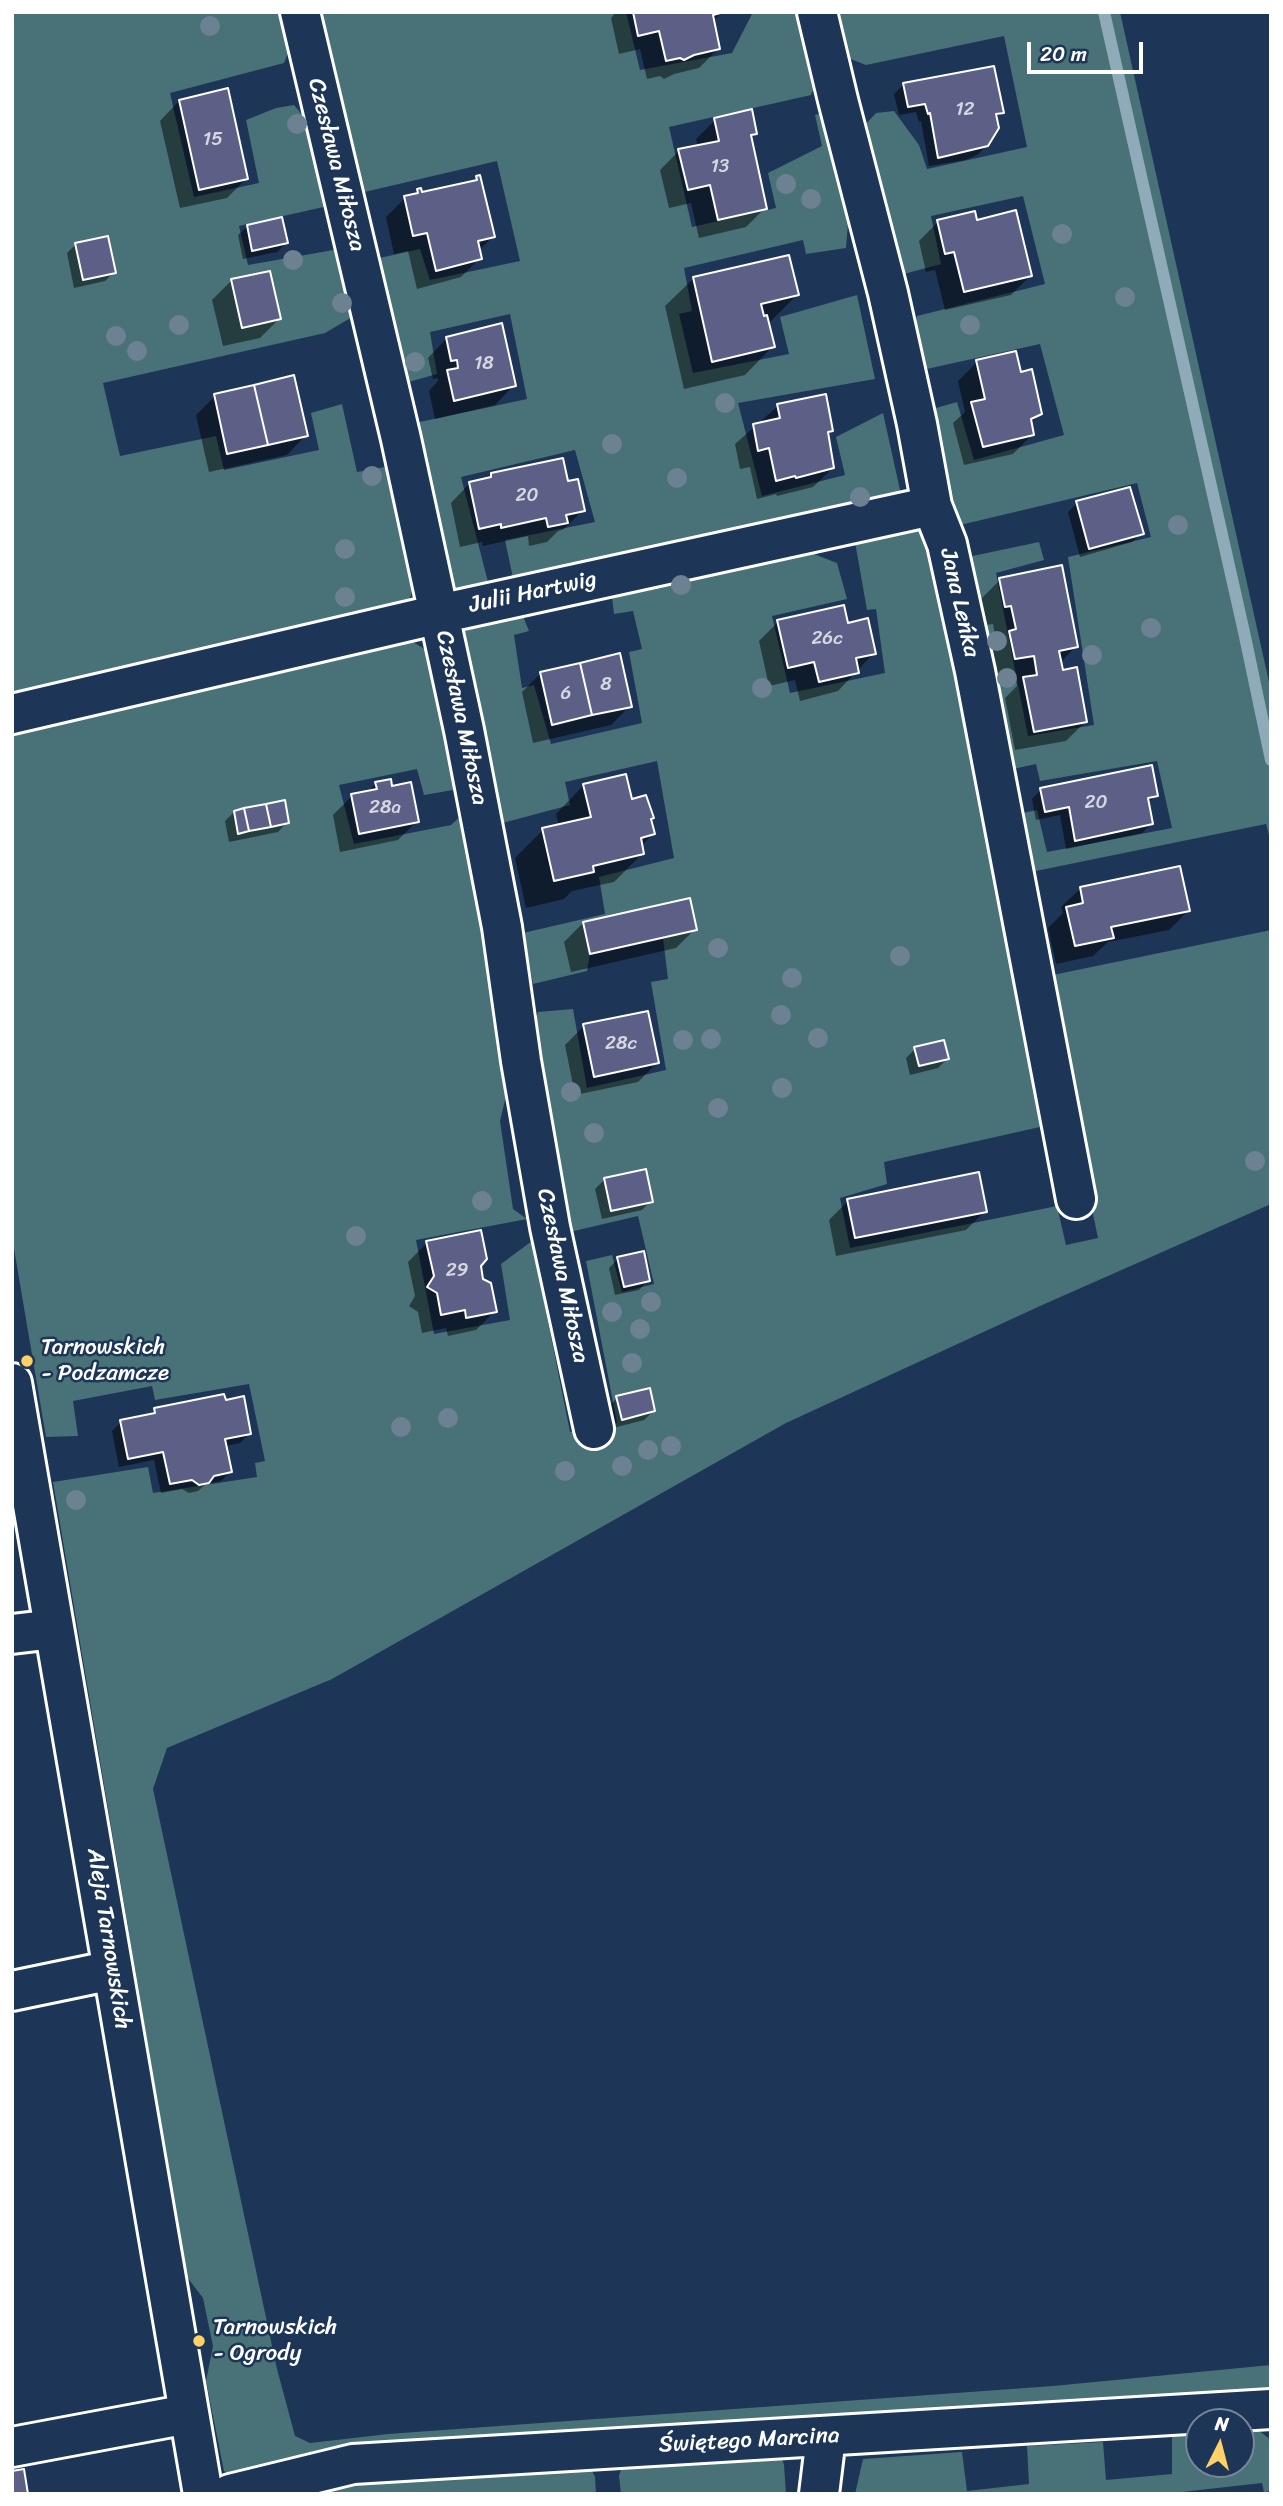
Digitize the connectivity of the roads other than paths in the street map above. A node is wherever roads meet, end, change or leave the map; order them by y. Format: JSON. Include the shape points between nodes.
{"nodes":[{"id":1,"x":300,"y":12,"type":"edge"},
{"id":2,"x":817,"y":12,"type":"edge"},
{"id":3,"x":932,"y":506,"type":"junction"},
{"id":4,"x":439,"y":614,"type":"junction"},
{"id":5,"x":12,"y":714,"type":"edge"},
{"id":6,"x":1076,"y":1199,"type":"dead end"},
{"id":7,"x":12,"y":1383,"type":"edge"},
{"id":8,"x":594,"y":1429,"type":"dead end"},
{"id":9,"x":54,"y":1629,"type":"junction"},
{"id":10,"x":12,"y":1634,"type":"edge"},
{"id":11,"x":113,"y":1970,"type":"junction"},
{"id":12,"x":12,"y":1991,"type":"edge"},
{"id":13,"x":1271,"y":2409,"type":"edge"},
{"id":14,"x":188,"y":2414,"type":"junction"},
{"id":15,"x":826,"y":2437,"type":"junction"},
{"id":16,"x":12,"y":2447,"type":"edge"},
{"id":17,"x":203,"y":2494,"type":"edge"},
{"id":18,"x":230,"y":2494,"type":"edge"},
{"id":19,"x":819,"y":2494,"type":"edge"}],
"edges":[{"from":1,"to":4,"type":"street","name":"Czesława Miłosza"},
{"from":2,"to":3,"type":"street","name":"Jana Leńka","via":[[888,293]]},
{"from":3,"to":4,"type":"street","name":"Julii Hartwig"},
{"from":3,"to":6,"type":"street","name":"Jana Leńka","via":[[947,544],[975,671]]},
{"from":4,"to":5,"type":"street","name":"Julii Hartwig"},
{"from":4,"to":8,"type":"street","name":"Czesława Miłosza","via":[[502,928],[550,1227]]},
{"from":7,"to":9,"type":"street","name":"Aleja Tarnowskich"},
{"from":9,"to":10,"type":"street"},
{"from":9,"to":11,"type":"street","name":"Aleja Tarnowskich"},
{"from":11,"to":12,"type":"street"},
{"from":11,"to":14,"type":"street","name":"Aleja Tarnowskich"},
{"from":13,"to":15,"type":"street","name":"Świętego Marcina"},
{"from":14,"to":16,"type":"street"},
{"from":14,"to":17,"type":"street","name":"Aleja Tarnowskich"},
{"from":15,"to":18,"type":"street","name":"Świętego Marcina","via":[[353,2464]]},
{"from":15,"to":19,"type":"street"}]}
